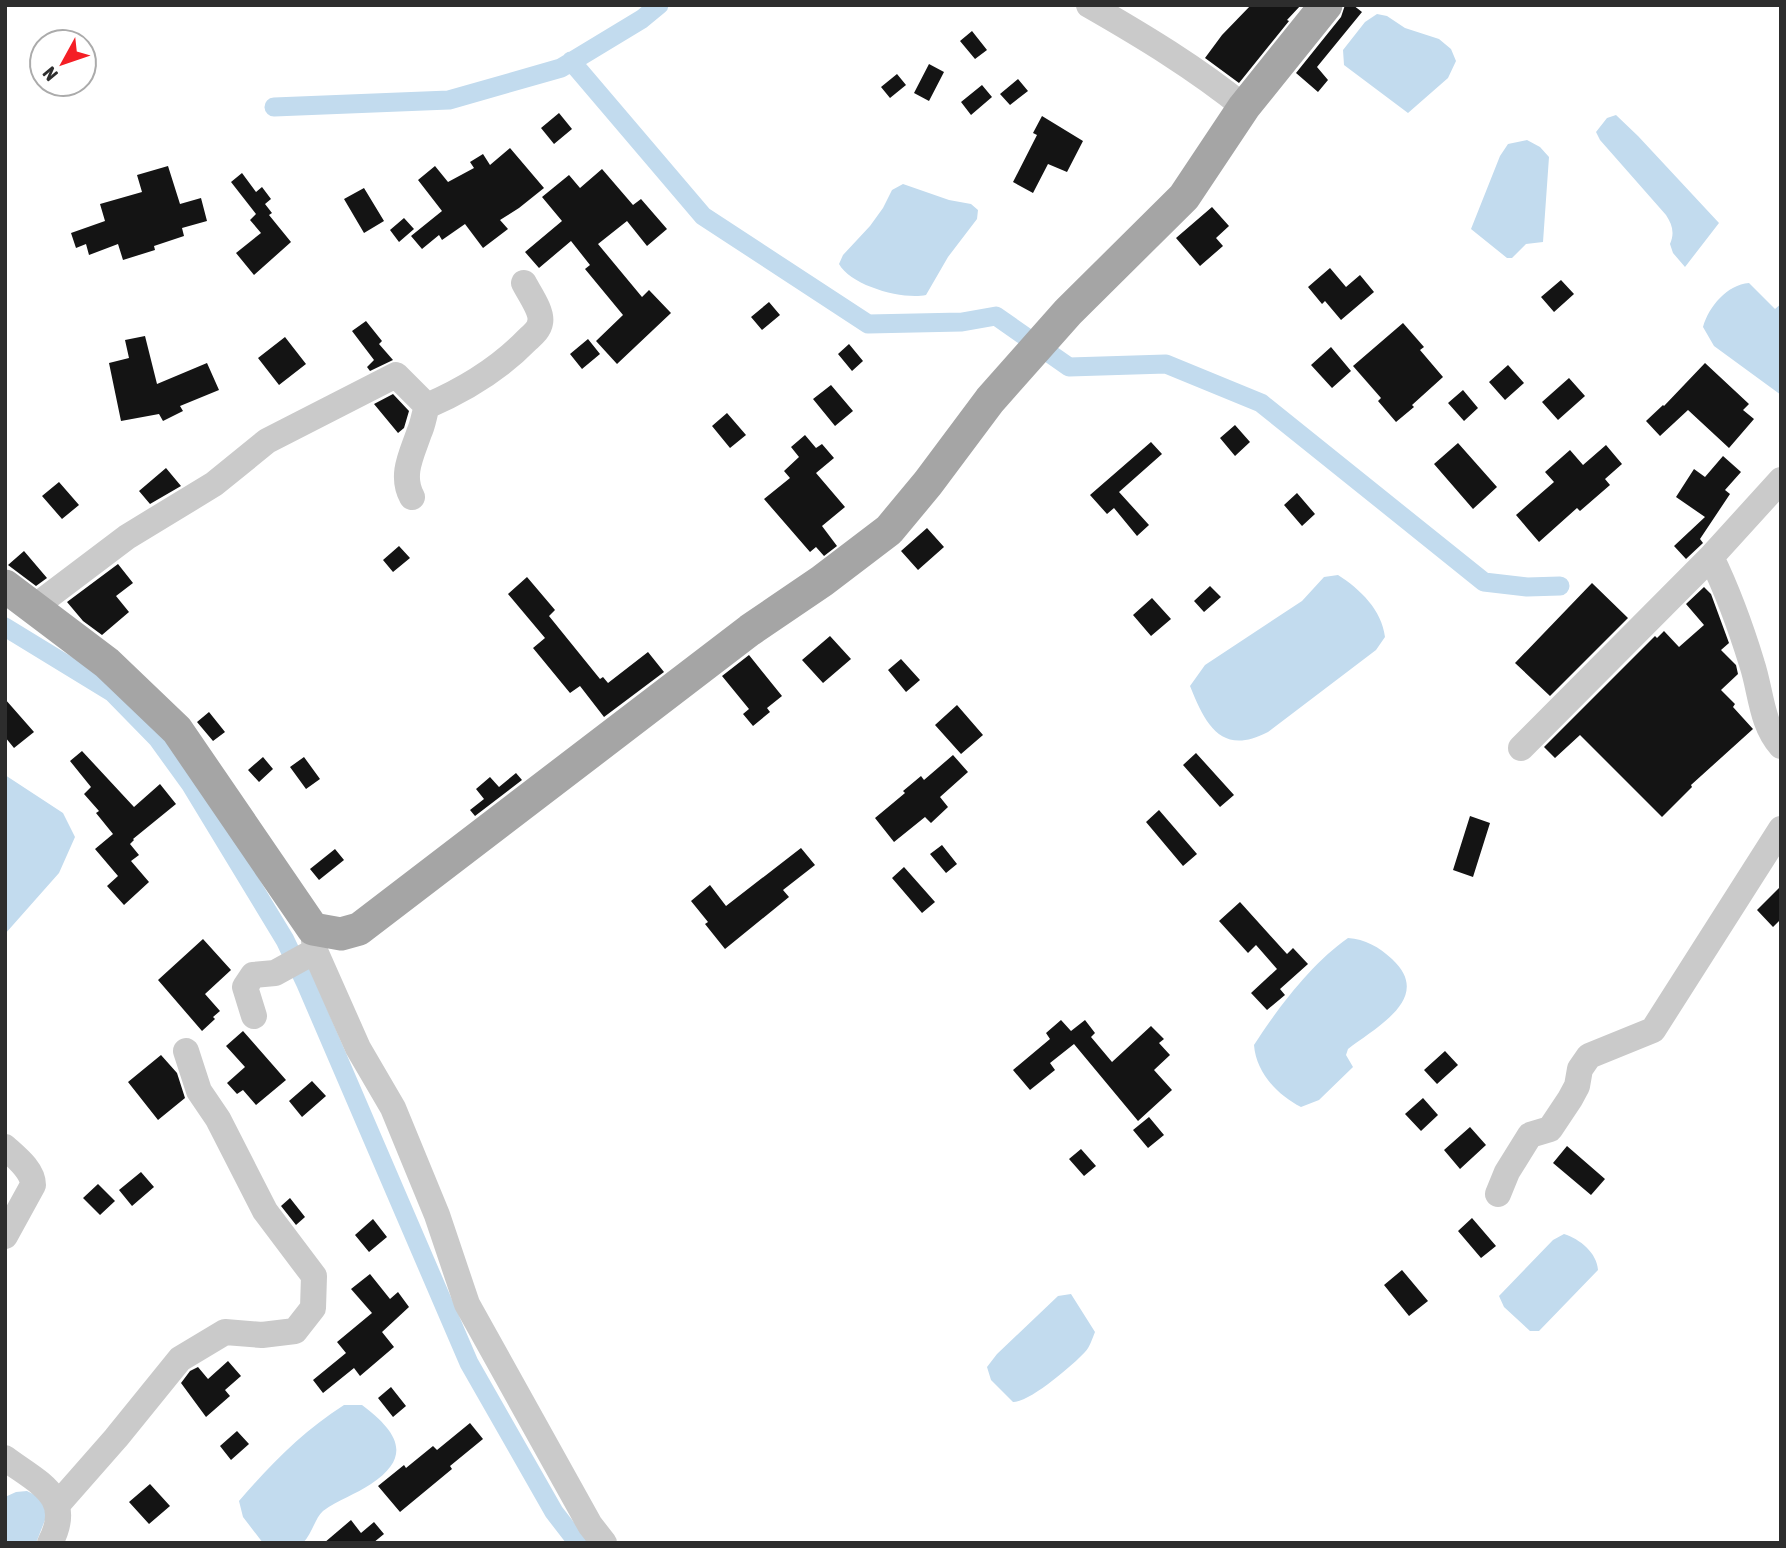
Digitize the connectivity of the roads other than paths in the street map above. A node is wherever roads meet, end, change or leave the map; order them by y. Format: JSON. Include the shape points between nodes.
{"nodes":[{"id":1,"x":1089,"y":5,"type":"edge"},
{"id":2,"x":1326,"y":5,"type":"edge"},
{"id":3,"x":1244,"y":107,"type":"junction"},
{"id":4,"x":524,"y":284,"type":"dead end"},
{"id":5,"x":427,"y":407,"type":"junction"},
{"id":6,"x":1781,"y":480,"type":"edge"},
{"id":7,"x":412,"y":497,"type":"dead end"},
{"id":8,"x":1711,"y":557,"type":"junction"},
{"id":9,"x":5,"y":586,"type":"edge"},
{"id":10,"x":33,"y":608,"type":"junction"},
{"id":11,"x":1781,"y":746,"type":"edge"},
{"id":12,"x":1521,"y":748,"type":"dead end"},
{"id":13,"x":1781,"y":829,"type":"edge"},
{"id":14,"x":310,"y":946,"type":"junction"},
{"id":15,"x":254,"y":1016,"type":"dead end"},
{"id":16,"x":186,"y":1051,"type":"dead end"},
{"id":17,"x":5,"y":1147,"type":"edge"},
{"id":18,"x":1498,"y":1194,"type":"dead end"},
{"id":19,"x":5,"y":1236,"type":"edge"},
{"id":20,"x":5,"y":1458,"type":"edge"},
{"id":21,"x":58,"y":1504,"type":"junction"},
{"id":22,"x":50,"y":1543,"type":"edge"},
{"id":23,"x":604,"y":1543,"type":"edge"}],
"edges":[{"from":1,"to":3,"type":"street","via":[[1152,41]]},
{"from":2,"to":3,"type":"main road"},
{"from":3,"to":14,"type":"main road","via":[[1184,197],[1028,357],[889,530],[739,638],[359,929]]},
{"from":4,"to":5,"type":"street","via":[[540,315],[537,331],[508,360]]},
{"from":5,"to":7,"type":"street","via":[[408,458]]},
{"from":5,"to":10,"type":"street","via":[[396,375],[267,442],[214,484],[127,537]]},
{"from":6,"to":8,"type":"street"},
{"from":8,"to":11,"type":"street","via":[[1754,668],[1762,708]]},
{"from":8,"to":12,"type":"street"},
{"from":9,"to":10,"type":"main road"},
{"from":10,"to":14,"type":"main road","via":[[107,663],[177,730]]},
{"from":13,"to":18,"type":"street","via":[[1653,1030],[1590,1056],[1580,1069],[1570,1099],[1550,1129],[1530,1135]]},
{"from":14,"to":15,"type":"street","via":[[275,973],[253,975],[248,980],[245,987]]},
{"from":14,"to":23,"type":"street","via":[[358,1048],[393,1108],[467,1304]]},
{"from":16,"to":21,"type":"street","via":[[199,1091],[265,1211],[314,1276],[313,1308],[295,1331],[262,1335],[225,1332],[180,1359]]},
{"from":17,"to":19,"type":"street","via":[[29,1172],[33,1185]]},
{"from":20,"to":21,"type":"street","via":[[52,1494]]},
{"from":21,"to":22,"type":"street","via":[[57,1530]]}]}
